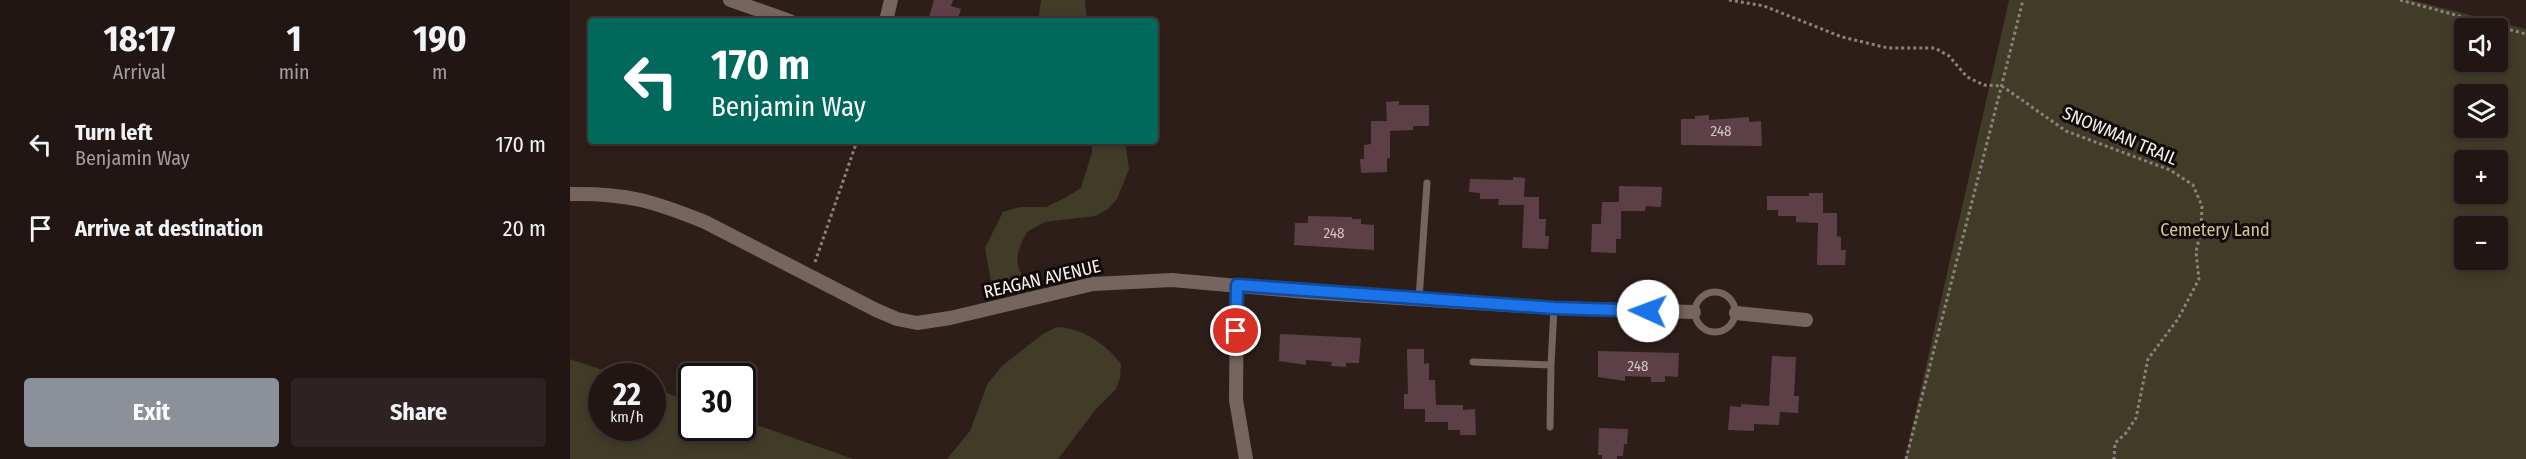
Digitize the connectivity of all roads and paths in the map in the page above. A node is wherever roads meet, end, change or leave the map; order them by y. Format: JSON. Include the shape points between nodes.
{"nodes":[{"id":1,"x":730,"y":0,"type":"edge"},
{"id":2,"x":891,"y":0,"type":"edge"},
{"id":3,"x":1729,"y":0,"type":"edge"},
{"id":4,"x":2023,"y":0,"type":"edge"},
{"id":5,"x":2400,"y":0,"type":"edge"},
{"id":6,"x":781,"y":18,"type":"edge"},
{"id":7,"x":887,"y":18,"type":"edge"},
{"id":8,"x":2526,"y":34,"type":"edge"},
{"id":9,"x":2002,"y":86,"type":"junction"},
{"id":10,"x":856,"y":144,"type":"edge"},
{"id":11,"x":1427,"y":183,"type":"dead end"},
{"id":12,"x":570,"y":194,"type":"edge"},
{"id":13,"x":810,"y":275,"type":"junction"},
{"id":14,"x":1237,"y":285,"type":"junction"},
{"id":15,"x":1419,"y":299,"type":"junction"},
{"id":16,"x":1554,"y":308,"type":"junction"},
{"id":17,"x":1695,"y":312,"type":"junction"},
{"id":18,"x":1736,"y":313,"type":"junction"},
{"id":19,"x":1806,"y":320,"type":"dead end"},
{"id":20,"x":1473,"y":362,"type":"dead end"},
{"id":21,"x":1551,"y":365,"type":"junction"},
{"id":22,"x":1550,"y":427,"type":"dead end"},
{"id":23,"x":1246,"y":459,"type":"edge"},
{"id":24,"x":1906,"y":459,"type":"edge"},
{"id":25,"x":2115,"y":459,"type":"edge"}],
"edges":[{"from":1,"to":6,"type":"street"},
{"from":2,"to":7,"type":"street"},
{"from":3,"to":9,"type":"path","name":"SNOWMAN TRAIL","via":[[1764,6],[1853,40],[1888,48],[1935,48],[1949,56],[1967,77],[1984,85]]},
{"from":4,"to":9,"type":"path"},
{"from":5,"to":8,"type":"path"},
{"from":9,"to":24,"type":"path"},
{"from":9,"to":25,"type":"path","name":"SNOWMAN TRAIL","via":[[2066,131],[2170,170],[2193,185],[2202,206],[2196,252],[2199,279],[2178,319],[2148,359],[2136,418],[2115,443]]},
{"from":10,"to":13,"type":"path"},
{"from":11,"to":15,"type":"lane"},
{"from":12,"to":13,"type":"street","name":"REAGAN AVENUE","via":[[609,193],[646,199],[705,222]]},
{"from":13,"to":14,"type":"street","name":"REAGAN AVENUE","via":[[897,319],[917,323],[1092,284],[1172,280]]},
{"from":14,"to":15,"type":"street","name":"REAGAN AVENUE"},
{"from":14,"to":23,"type":"street","via":[[1236,400]]},
{"from":15,"to":16,"type":"street","name":"REAGAN AVENUE"},
{"from":16,"to":17,"type":"street","name":"REAGAN AVENUE"},
{"from":16,"to":21,"type":"lane"},
{"from":17,"to":18,"type":"lane","via":[[1700,326],[1714,333],[1729,328]]},
{"from":17,"to":18,"type":"lane","via":[[1702,296],[1719,292],[1731,300]]},
{"from":18,"to":19,"type":"street"},
{"from":20,"to":21,"type":"lane"},
{"from":21,"to":22,"type":"lane"}]}
